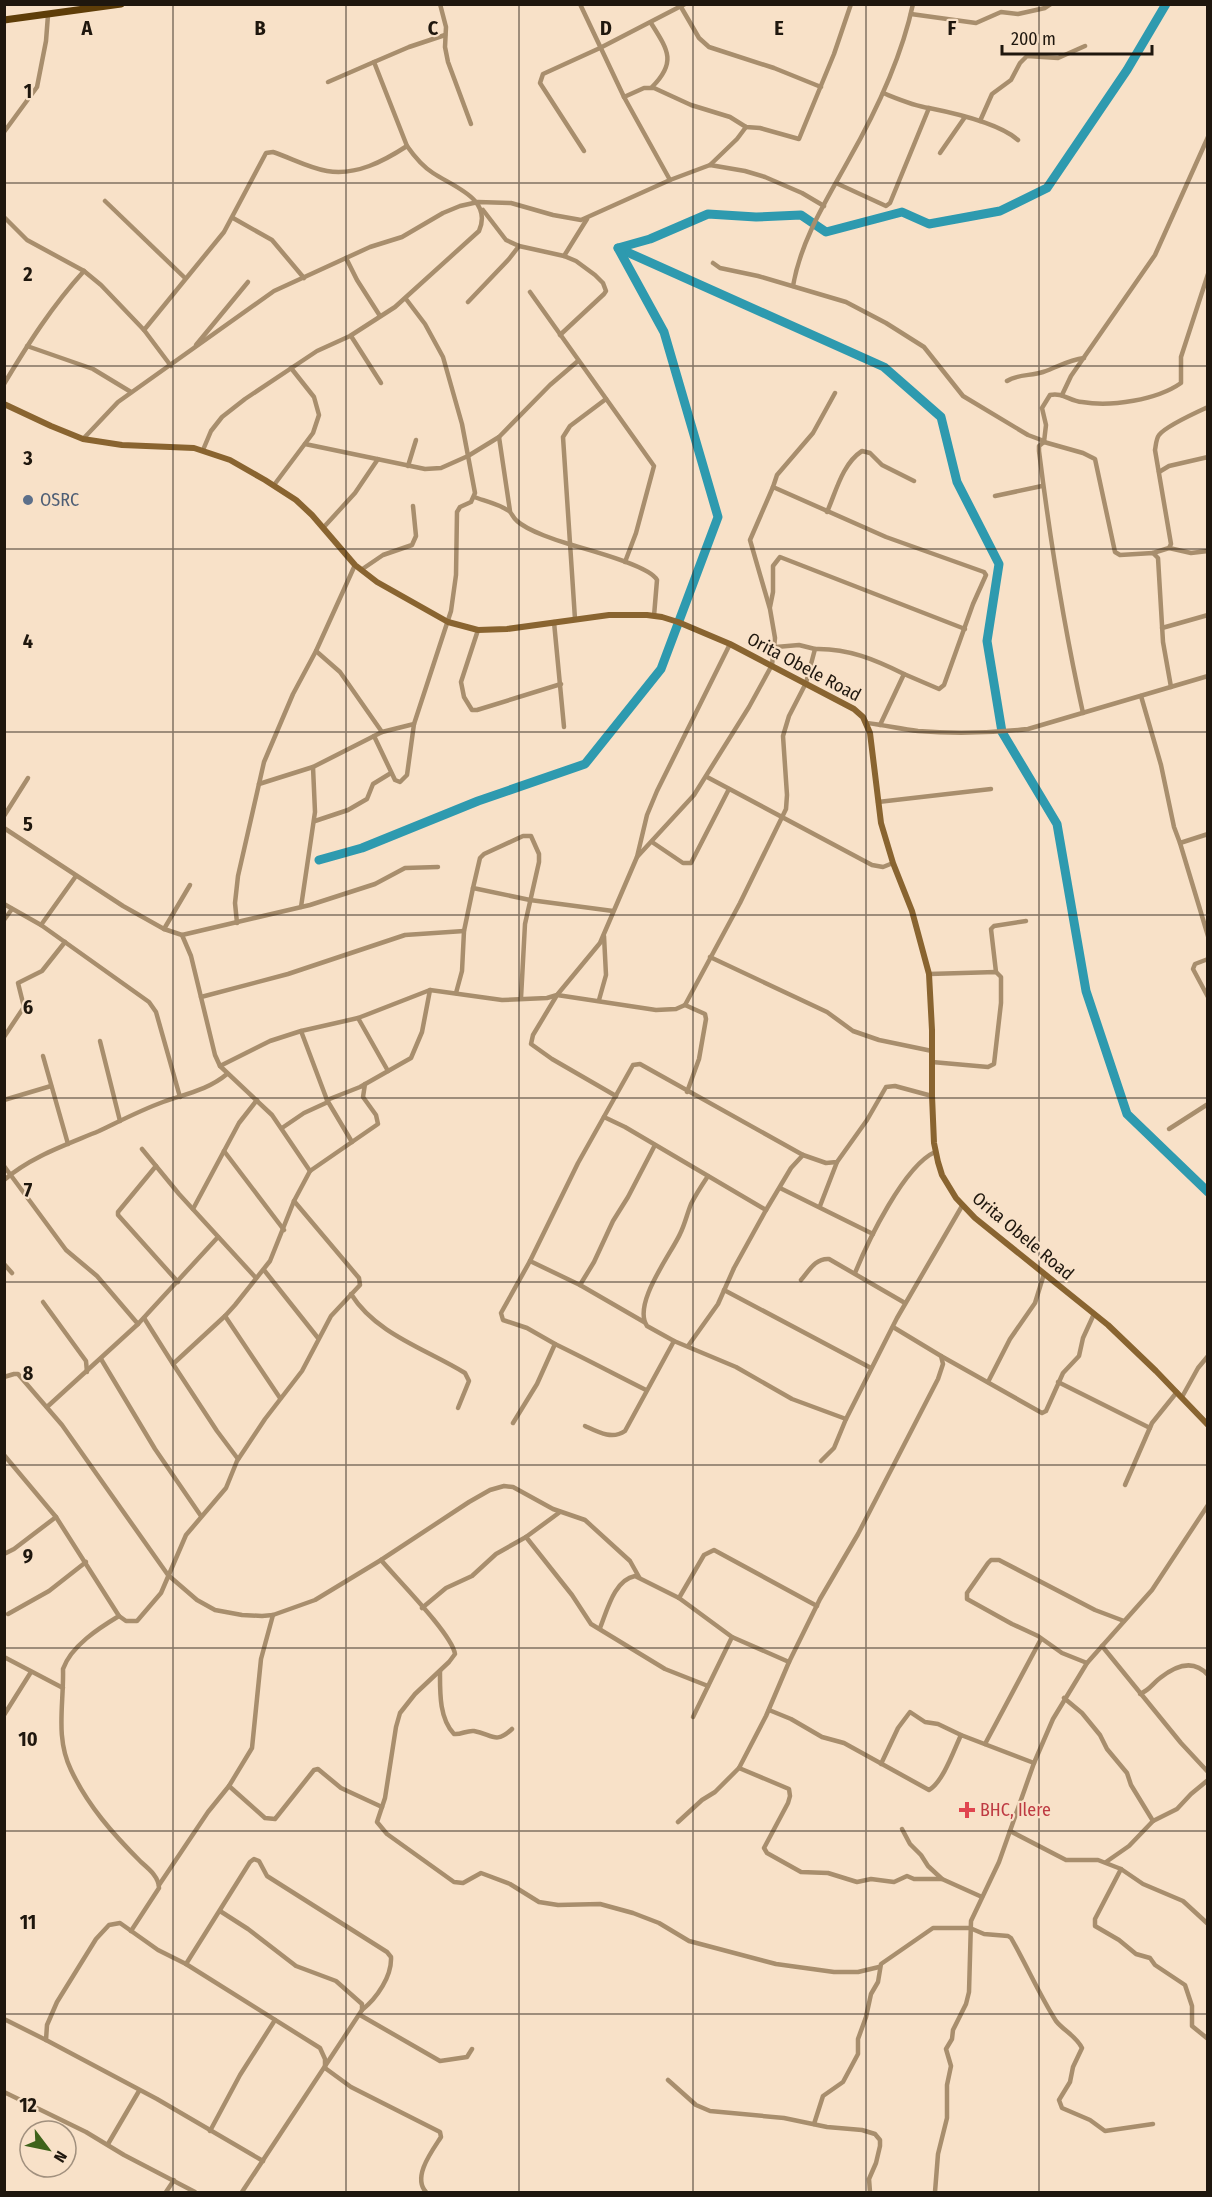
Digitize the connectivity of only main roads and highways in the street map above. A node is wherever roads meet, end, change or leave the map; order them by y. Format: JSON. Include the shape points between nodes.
{"nodes":[{"id":1,"x":121,"y":4,"type":"edge"},
{"id":2,"x":4,"y":20,"type":"edge"},
{"id":3,"x":4,"y":404,"type":"edge"},
{"id":4,"x":1208,"y":1425,"type":"edge"}],
"edges":[{"from":1,"to":2,"type":"highway"},
{"from":3,"to":4,"type":"main road","name":"Orita Obele Road","via":[[83,439],[202,450],[230,460],[296,500],[358,567],[401,597],[448,622],[478,630],[628,614],[654,616],[730,644],[846,704],[863,717],[872,745],[881,823],[912,911],[928,974],[935,1152],[942,1175],[962,1206],[1094,1314]]}]}
